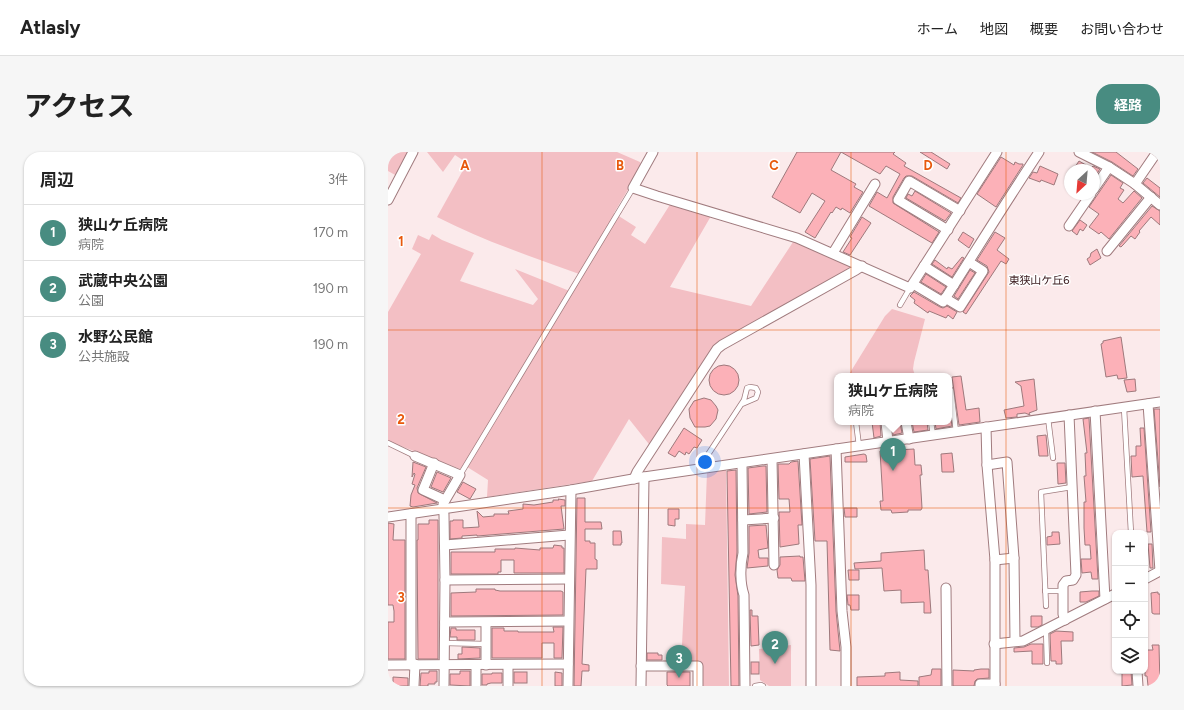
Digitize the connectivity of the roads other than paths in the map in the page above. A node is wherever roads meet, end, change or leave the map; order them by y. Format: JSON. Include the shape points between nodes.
{"nodes":[{"id":1,"x":413,"y":152,"type":"edge"},
{"id":2,"x":654,"y":152,"type":"edge"},
{"id":3,"x":997,"y":152,"type":"edge"},
{"id":4,"x":1039,"y":152,"type":"edge"},
{"id":5,"x":1079,"y":152,"type":"edge"},
{"id":6,"x":1157,"y":152,"type":"edge"},
{"id":7,"x":1109,"y":167,"type":"junction"},
{"id":8,"x":1100,"y":180,"type":"edge"},
{"id":9,"x":875,"y":184,"type":"dead end"},
{"id":10,"x":1135,"y":184,"type":"junction"},
{"id":11,"x":633,"y":188,"type":"junction"},
{"id":12,"x":1151,"y":197,"type":"junction"},
{"id":13,"x":388,"y":200,"type":"edge"},
{"id":14,"x":1087,"y":200,"type":"edge"},
{"id":15,"x":1160,"y":205,"type":"edge"},
{"id":16,"x":960,"y":211,"type":"junction"},
{"id":17,"x":1069,"y":226,"type":"dead end"},
{"id":18,"x":948,"y":230,"type":"junction"},
{"id":19,"x":1107,"y":251,"type":"dead end"},
{"id":20,"x":833,"y":253,"type":"junction"},
{"id":21,"x":969,"y":262,"type":"junction"},
{"id":22,"x":862,"y":266,"type":"junction"},
{"id":23,"x":924,"y":266,"type":"junction"},
{"id":24,"x":954,"y":285,"type":"junction"},
{"id":25,"x":911,"y":286,"type":"junction"},
{"id":26,"x":946,"y":298,"type":"junction"},
{"id":27,"x":900,"y":305,"type":"dead end"},
{"id":28,"x":952,"y":398,"type":"edge"},
{"id":29,"x":1160,"y":402,"type":"edge"},
{"id":30,"x":742,"y":404,"type":"dead end"},
{"id":31,"x":1148,"y":404,"type":"junction"},
{"id":32,"x":1124,"y":408,"type":"junction"},
{"id":33,"x":1095,"y":412,"type":"junction"},
{"id":34,"x":1069,"y":415,"type":"junction"},
{"id":35,"x":1048,"y":418,"type":"junction"},
{"id":36,"x":856,"y":425,"type":"edge"},
{"id":37,"x":886,"y":425,"type":"edge"},
{"id":38,"x":907,"y":425,"type":"edge"},
{"id":39,"x":932,"y":425,"type":"edge"},
{"id":40,"x":986,"y":427,"type":"junction"},
{"id":41,"x":956,"y":432,"type":"junction"},
{"id":42,"x":933,"y":435,"type":"junction"},
{"id":43,"x":909,"y":439,"type":"junction"},
{"id":44,"x":888,"y":442,"type":"junction"},
{"id":45,"x":388,"y":443,"type":"edge"},
{"id":46,"x":859,"y":446,"type":"junction"},
{"id":47,"x":836,"y":450,"type":"junction"},
{"id":48,"x":804,"y":454,"type":"junction"},
{"id":49,"x":415,"y":456,"type":"joint"},
{"id":50,"x":1053,"y":458,"type":"dead end"},
{"id":51,"x":772,"y":459,"type":"junction"},
{"id":52,"x":742,"y":463,"type":"junction"},
{"id":53,"x":434,"y":464,"type":"junction"},
{"id":54,"x":987,"y":465,"type":"junction"},
{"id":55,"x":709,"y":468,"type":"junction"},
{"id":56,"x":460,"y":475,"type":"junction"},
{"id":57,"x":639,"y":478,"type":"junction"},
{"id":58,"x":1072,"y":487,"type":"junction"},
{"id":59,"x":571,"y":490,"type":"junction"},
{"id":60,"x":444,"y":504,"type":"junction"},
{"id":61,"x":411,"y":514,"type":"junction"},
{"id":62,"x":388,"y":517,"type":"edge"},
{"id":63,"x":774,"y":518,"type":"junction"},
{"id":64,"x":743,"y":520,"type":"junction"},
{"id":65,"x":1131,"y":530,"type":"edge"},
{"id":66,"x":570,"y":536,"type":"junction"},
{"id":67,"x":444,"y":545,"type":"junction"},
{"id":68,"x":1014,"y":558,"type":"junction"},
{"id":69,"x":995,"y":560,"type":"junction"},
{"id":70,"x":774,"y":565,"type":"dead end"},
{"id":71,"x":1160,"y":571,"type":"edge"},
{"id":72,"x":1148,"y":577,"type":"edge"},
{"id":73,"x":569,"y":579,"type":"junction"},
{"id":74,"x":445,"y":580,"type":"junction"},
{"id":75,"x":946,"y":588,"type":"dead end"},
{"id":76,"x":1045,"y":591,"type":"junction"},
{"id":77,"x":1062,"y":591,"type":"junction"},
{"id":78,"x":1112,"y":596,"type":"edge"},
{"id":79,"x":1105,"y":599,"type":"junction"},
{"id":80,"x":1046,"y":606,"type":"dead end"},
{"id":81,"x":1065,"y":620,"type":"junction"},
{"id":82,"x":445,"y":622,"type":"junction"},
{"id":83,"x":568,"y":622,"type":"junction"},
{"id":84,"x":486,"y":623,"type":"junction"},
{"id":85,"x":1046,"y":629,"type":"junction"},
{"id":86,"x":1015,"y":642,"type":"junction"},
{"id":87,"x":444,"y":643,"type":"junction"},
{"id":88,"x":486,"y":644,"type":"junction"},
{"id":89,"x":994,"y":644,"type":"junction"},
{"id":90,"x":1047,"y":663,"type":"dead end"},
{"id":91,"x":413,"y":664,"type":"junction"},
{"id":92,"x":568,"y":664,"type":"junction"},
{"id":93,"x":388,"y":665,"type":"edge"},
{"id":94,"x":444,"y":665,"type":"junction"},
{"id":95,"x":481,"y":665,"type":"junction"},
{"id":96,"x":508,"y":665,"type":"junction"},
{"id":97,"x":641,"y":666,"type":"junction"},
{"id":98,"x":1137,"y":674,"type":"edge"},
{"id":99,"x":995,"y":685,"type":"edge"},
{"id":100,"x":414,"y":686,"type":"edge"},
{"id":101,"x":444,"y":686,"type":"edge"},
{"id":102,"x":476,"y":686,"type":"edge"},
{"id":103,"x":508,"y":686,"type":"edge"},
{"id":104,"x":568,"y":686,"type":"edge"},
{"id":105,"x":641,"y":686,"type":"edge"},
{"id":106,"x":698,"y":686,"type":"edge"},
{"id":107,"x":745,"y":686,"type":"edge"},
{"id":108,"x":756,"y":686,"type":"edge"},
{"id":109,"x":763,"y":686,"type":"edge"},
{"id":110,"x":811,"y":686,"type":"edge"},
{"id":111,"x":846,"y":686,"type":"edge"},
{"id":112,"x":947,"y":686,"type":"edge"},
{"id":113,"x":980,"y":686,"type":"edge"},
{"id":114,"x":1138,"y":686,"type":"edge"}],
"edges":[{"from":1,"to":13,"type":"street"},
{"from":2,"to":11,"type":"street"},
{"from":3,"to":16,"type":"street"},
{"from":4,"to":21,"type":"street"},
{"from":5,"to":7,"type":"street"},
{"from":6,"to":10,"type":"street"},
{"from":7,"to":8,"type":"street"},
{"from":7,"to":10,"type":"street"},
{"from":9,"to":20,"type":"street"},
{"from":10,"to":12,"type":"street"},
{"from":11,"to":20,"type":"street","via":[[797,238]]},
{"from":11,"to":56,"type":"lane"},
{"from":12,"to":15,"type":"street"},
{"from":12,"to":19,"type":"street"},
{"from":14,"to":17,"type":"street"},
{"from":16,"to":18,"type":"street"},
{"from":16,"to":18,"type":"street","via":[[909,181],[898,200]]},
{"from":18,"to":23,"type":"street"},
{"from":20,"to":22,"type":"street"},
{"from":21,"to":24,"type":"street"},
{"from":21,"to":26,"type":"street","via":[[983,272],[960,308]]},
{"from":22,"to":25,"type":"street"},
{"from":22,"to":57,"type":"street","via":[[717,349],[637,472]]},
{"from":23,"to":24,"type":"street"},
{"from":23,"to":25,"type":"street"},
{"from":24,"to":26,"type":"street"},
{"from":25,"to":26,"type":"street","via":[[943,302]]},
{"from":25,"to":27,"type":"lane"},
{"from":28,"to":41,"type":"lane"},
{"from":29,"to":31,"type":"street"},
{"from":30,"to":55,"type":"lane","via":[[707,456]]},
{"from":31,"to":32,"type":"street"},
{"from":31,"to":71,"type":"street"},
{"from":32,"to":33,"type":"street"},
{"from":32,"to":65,"type":"lane"},
{"from":33,"to":34,"type":"street"},
{"from":33,"to":79,"type":"street"},
{"from":34,"to":35,"type":"street"},
{"from":34,"to":58,"type":"street"},
{"from":35,"to":40,"type":"street"},
{"from":35,"to":50,"type":"lane"},
{"from":36,"to":46,"type":"lane"},
{"from":37,"to":44,"type":"street"},
{"from":38,"to":43,"type":"street"},
{"from":39,"to":42,"type":"lane"},
{"from":40,"to":41,"type":"street"},
{"from":40,"to":54,"type":"street"},
{"from":41,"to":42,"type":"street"},
{"from":42,"to":43,"type":"street"},
{"from":43,"to":44,"type":"street"},
{"from":44,"to":46,"type":"street"},
{"from":45,"to":49,"type":"lane"},
{"from":46,"to":47,"type":"street"},
{"from":47,"to":48,"type":"street"},
{"from":47,"to":111,"type":"street"},
{"from":48,"to":51,"type":"street"},
{"from":48,"to":110,"type":"street","via":[[811,585]]},
{"from":49,"to":53,"type":"street"},
{"from":51,"to":52,"type":"street"},
{"from":51,"to":63,"type":"street"},
{"from":52,"to":55,"type":"street"},
{"from":52,"to":64,"type":"street"},
{"from":53,"to":56,"type":"street"},
{"from":53,"to":60,"type":"street","via":[[423,490]]},
{"from":54,"to":68,"type":"street","via":[[1007,462]]},
{"from":54,"to":69,"type":"street"},
{"from":55,"to":57,"type":"street"},
{"from":56,"to":60,"type":"street"},
{"from":57,"to":59,"type":"street"},
{"from":57,"to":97,"type":"street"},
{"from":58,"to":76,"type":"lane","via":[[1041,492]]},
{"from":58,"to":77,"type":"street","via":[[1076,575],[1073,580],[1063,585]]},
{"from":59,"to":60,"type":"street"},
{"from":59,"to":66,"type":"street"},
{"from":60,"to":61,"type":"street"},
{"from":60,"to":67,"type":"street"},
{"from":61,"to":62,"type":"street"},
{"from":61,"to":91,"type":"street"},
{"from":63,"to":64,"type":"street"},
{"from":63,"to":70,"type":"street"},
{"from":64,"to":107,"type":"street","via":[[744,554],[741,560]]},
{"from":66,"to":67,"type":"street"},
{"from":66,"to":73,"type":"street"},
{"from":67,"to":74,"type":"street"},
{"from":68,"to":69,"type":"street"},
{"from":68,"to":86,"type":"street"},
{"from":69,"to":89,"type":"street"},
{"from":71,"to":72,"type":"street"},
{"from":73,"to":74,"type":"street"},
{"from":73,"to":83,"type":"street"},
{"from":74,"to":82,"type":"street"},
{"from":75,"to":112,"type":"street"},
{"from":76,"to":77,"type":"lane"},
{"from":76,"to":80,"type":"lane"},
{"from":77,"to":81,"type":"street"},
{"from":78,"to":79,"type":"street"},
{"from":79,"to":81,"type":"street"},
{"from":81,"to":85,"type":"street"},
{"from":82,"to":84,"type":"street"},
{"from":82,"to":87,"type":"street"},
{"from":83,"to":84,"type":"street"},
{"from":83,"to":92,"type":"street"},
{"from":84,"to":88,"type":"street"},
{"from":85,"to":86,"type":"street","via":[[1023,641]]},
{"from":85,"to":90,"type":"lane"},
{"from":86,"to":89,"type":"street"},
{"from":87,"to":88,"type":"lane"},
{"from":87,"to":94,"type":"street"},
{"from":88,"to":95,"type":"street"},
{"from":89,"to":99,"type":"street"},
{"from":91,"to":93,"type":"street"},
{"from":91,"to":94,"type":"street"},
{"from":91,"to":100,"type":"street"},
{"from":92,"to":96,"type":"street"},
{"from":92,"to":104,"type":"street"},
{"from":94,"to":95,"type":"street"},
{"from":94,"to":101,"type":"street"},
{"from":95,"to":96,"type":"street"},
{"from":95,"to":102,"type":"street"},
{"from":96,"to":103,"type":"street"},
{"from":97,"to":105,"type":"street"},
{"from":97,"to":106,"type":"street","via":[[698,666]]},
{"from":98,"to":114,"type":"street"},
{"from":99,"to":113,"type":"street"},
{"from":108,"to":109,"type":"lane"}]}
